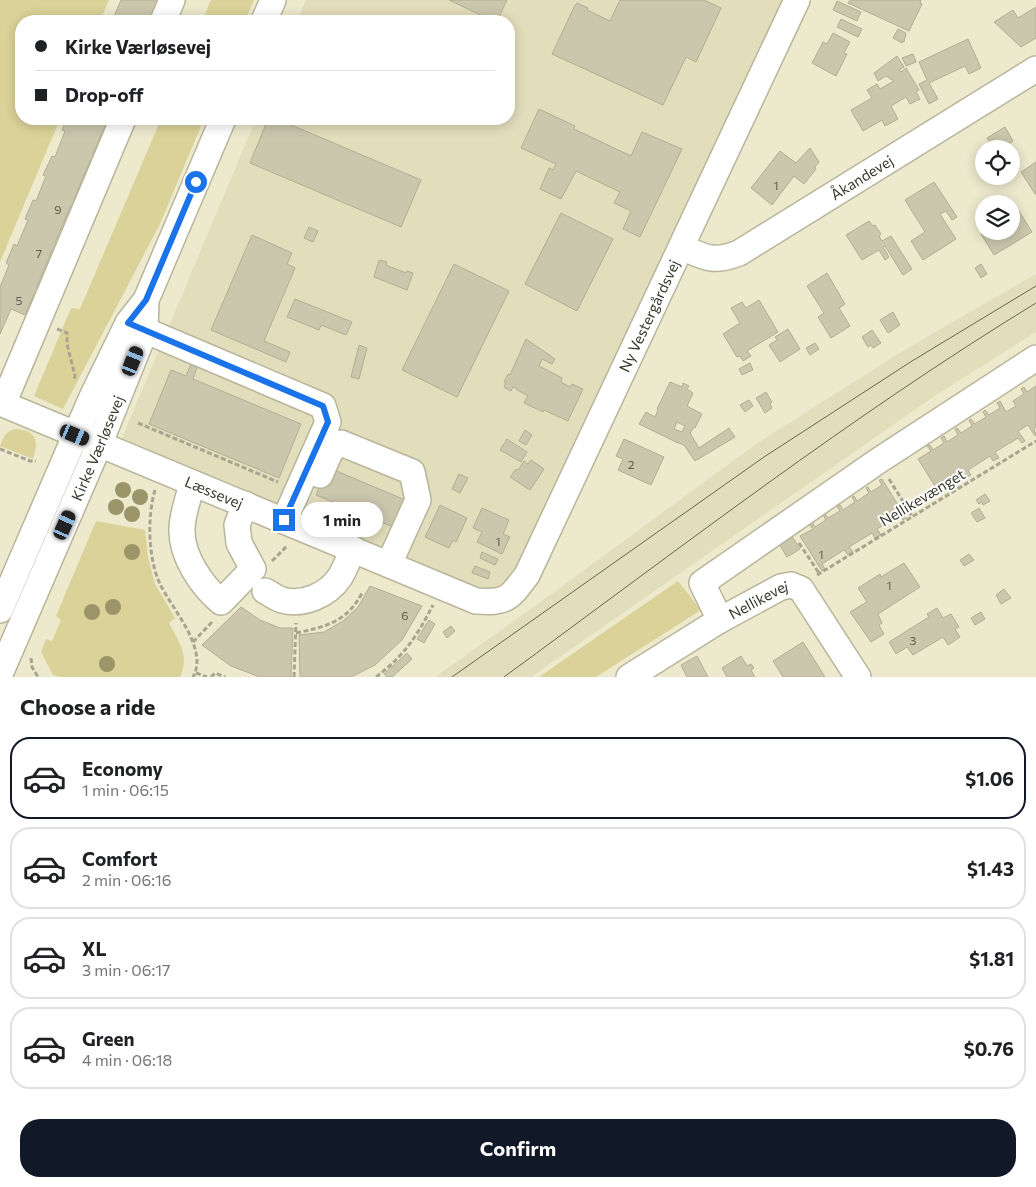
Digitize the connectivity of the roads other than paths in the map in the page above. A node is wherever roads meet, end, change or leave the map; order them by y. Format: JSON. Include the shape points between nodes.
{"nodes":[{"id":1,"x":172,"y":0,"type":"edge"},
{"id":2,"x":273,"y":0,"type":"edge"},
{"id":3,"x":797,"y":0,"type":"edge"},
{"id":4,"x":166,"y":15,"type":"edge"},
{"id":5,"x":267,"y":15,"type":"edge"},
{"id":6,"x":1036,"y":69,"type":"edge"},
{"id":7,"x":119,"y":125,"type":"edge"},
{"id":8,"x":220,"y":125,"type":"edge"},
{"id":9,"x":682,"y":247,"type":"junction"},
{"id":10,"x":137,"y":327,"type":"junction"},
{"id":11,"x":1036,"y":358,"type":"edge"},
{"id":12,"x":1,"y":407,"type":"edge"},
{"id":13,"x":75,"y":435,"type":"junction"},
{"id":14,"x":100,"y":445,"type":"junction"},
{"id":15,"x":192,"y":483,"type":"junction"},
{"id":16,"x":245,"y":504,"type":"junction"},
{"id":17,"x":291,"y":523,"type":"junction"},
{"id":18,"x":353,"y":549,"type":"junction"},
{"id":19,"x":389,"y":564,"type":"junction"},
{"id":20,"x":265,"y":591,"type":"dead end"},
{"id":21,"x":476,"y":601,"type":"joint"},
{"id":22,"x":0,"y":610,"type":"edge"},
{"id":23,"x":720,"y":620,"type":"junction"},
{"id":24,"x":0,"y":674,"type":"edge"},
{"id":25,"x":629,"y":677,"type":"edge"},
{"id":26,"x":858,"y":677,"type":"edge"}],
"edges":[{"from":1,"to":4,"type":"street"},
{"from":2,"to":5,"type":"street"},
{"from":3,"to":9,"type":"street","name":"Ny Vestergårdsvej"},
{"from":6,"to":9,"type":"street","name":"Åkandevej","via":[[738,253],[722,259],[703,257]]},
{"from":7,"to":12,"type":"street","name":"Kirke Værløsevej"},
{"from":8,"to":10,"type":"street","name":"Kirke Værløsevej"},
{"from":9,"to":21,"type":"street","name":"Ny Vestergårdsvej","via":[[527,575],[511,596],[496,602]]},
{"from":10,"to":13,"type":"street","name":"Kirke Værløsevej"},
{"from":10,"to":14,"type":"street","name":"Kirke Værløsevej"},
{"from":10,"to":17,"type":"street","via":[[323,406],[328,422],[298,490]]},
{"from":11,"to":23,"type":"street","via":[[702,582]]},
{"from":12,"to":13,"type":"street","name":"Kirke Værløsevej"},
{"from":13,"to":14,"type":"street","name":"Læssevej"},
{"from":13,"to":22,"type":"street","name":"Kirke Værløsevej"},
{"from":14,"to":15,"type":"street","name":"Læssevej"},
{"from":14,"to":24,"type":"street","name":"Kirke Værløsevej"},
{"from":15,"to":16,"type":"street","name":"Læssevej"},
{"from":15,"to":16,"type":"street","via":[[182,529],[186,552],[194,570],[221,602],[253,570],[239,543],[237,525]]},
{"from":16,"to":17,"type":"street","name":"Læssevej"},
{"from":17,"to":18,"type":"street","name":"Læssevej"},
{"from":17,"to":19,"type":"street","via":[[331,450],[341,443],[412,472],[418,500]]},
{"from":18,"to":19,"type":"street","name":"Læssevej"},
{"from":18,"to":20,"type":"street","via":[[339,578],[324,594],[296,602],[282,600]]},
{"from":19,"to":21,"type":"street","name":"Læssevej"},
{"from":23,"to":25,"type":"street","name":"Nellikevej"},
{"from":23,"to":26,"type":"street","name":"Nellikevej","via":[[781,587],[791,585],[801,589]]}]}
